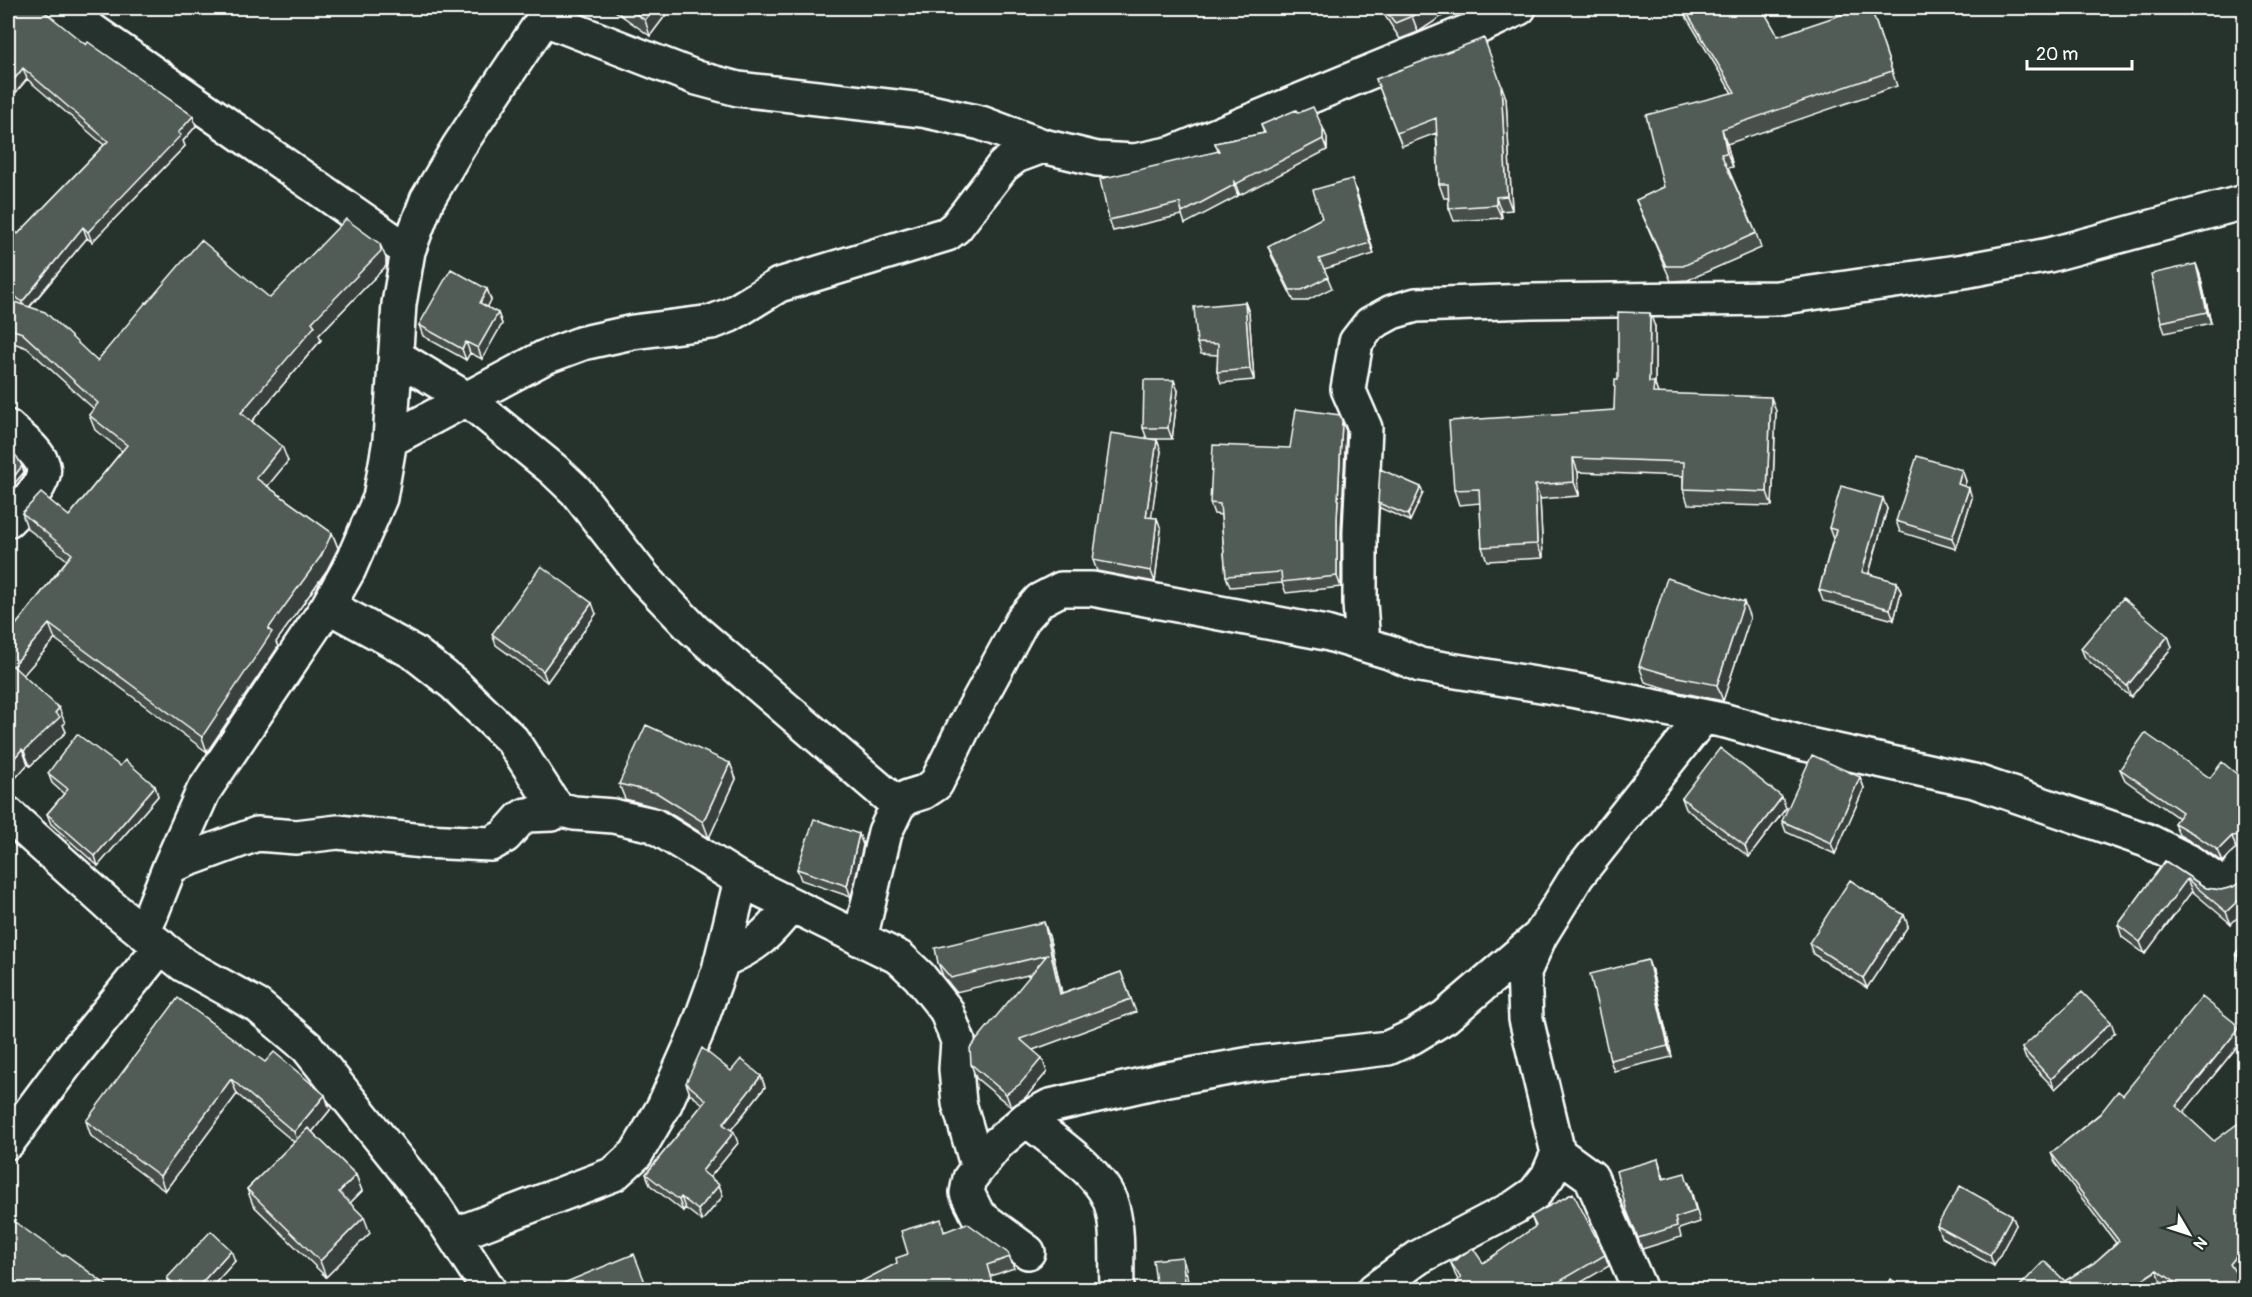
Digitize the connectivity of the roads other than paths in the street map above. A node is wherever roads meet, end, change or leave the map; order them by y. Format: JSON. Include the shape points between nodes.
{"nodes":[{"id":1,"x":60,"y":8,"type":"edge"},
{"id":2,"x":1519,"y":8,"type":"edge"},
{"id":3,"x":548,"y":13,"type":"edge"},
{"id":4,"x":1043,"y":146,"type":"junction"},
{"id":5,"x":2244,"y":202,"type":"edge"},
{"id":6,"x":408,"y":251,"type":"junction"},
{"id":7,"x":396,"y":356,"type":"junction"},
{"id":8,"x":466,"y":399,"type":"junction"},
{"id":9,"x":8,"y":427,"type":"edge"},
{"id":10,"x":390,"y":440,"type":"junction"},
{"id":11,"x":8,"y":520,"type":"edge"},
{"id":12,"x":328,"y":606,"type":"junction"},
{"id":13,"x":1363,"y":644,"type":"junction"},
{"id":14,"x":1703,"y":717,"type":"junction"},
{"id":15,"x":898,"y":805,"type":"junction"},
{"id":16,"x":559,"y":809,"type":"junction"},
{"id":17,"x":8,"y":814,"type":"edge"},
{"id":18,"x":2244,"y":865,"type":"edge"},
{"id":19,"x":170,"y":866,"type":"junction"},
{"id":20,"x":741,"y":880,"type":"junction"},
{"id":21,"x":791,"y":905,"type":"junction"},
{"id":22,"x":1540,"y":936,"type":"junction"},
{"id":23,"x":153,"y":939,"type":"junction"},
{"id":24,"x":860,"y":939,"type":"junction"},
{"id":25,"x":721,"y":961,"type":"junction"},
{"id":26,"x":1026,"y":1119,"type":"junction"},
{"id":27,"x":8,"y":1142,"type":"edge"},
{"id":28,"x":1558,"y":1153,"type":"junction"},
{"id":29,"x":978,"y":1168,"type":"junction"},
{"id":30,"x":454,"y":1235,"type":"junction"},
{"id":31,"x":1028,"y":1252,"type":"dead end"},
{"id":32,"x":489,"y":1290,"type":"edge"},
{"id":33,"x":1117,"y":1290,"type":"edge"},
{"id":34,"x":1374,"y":1290,"type":"edge"},
{"id":35,"x":1640,"y":1290,"type":"edge"}],
"edges":[{"from":1,"to":6,"type":"street"},
{"from":2,"to":4,"type":"street","via":[[1173,153],[1135,161],[1097,159]]},
{"from":3,"to":4,"type":"street","via":[[697,78],[738,89],[922,110],[981,123]]},
{"from":3,"to":6,"type":"street","via":[[427,200]]},
{"from":4,"to":8,"type":"street","via":[[1016,156],[1003,166],[947,234],[779,285],[712,322],[583,343],[545,357]]},
{"from":5,"to":13,"type":"street","via":[[2049,255],[1777,298],[1416,305],[1392,312],[1370,324],[1356,342],[1348,389],[1365,428],[1360,532]]},
{"from":6,"to":7,"type":"street"},
{"from":7,"to":8,"type":"street"},
{"from":7,"to":10,"type":"street"},
{"from":8,"to":10,"type":"street"},
{"from":8,"to":15,"type":"street","via":[[576,491],[644,578],[693,629]]},
{"from":9,"to":11,"type":"street","via":[[44,467],[36,489]]},
{"from":10,"to":12,"type":"street","via":[[380,498]]},
{"from":12,"to":16,"type":"street","via":[[413,652],[454,684],[512,740]]},
{"from":12,"to":19,"type":"street","via":[[203,792]]},
{"from":13,"to":14,"type":"street","via":[[1420,665]]},
{"from":13,"to":15,"type":"street","via":[[1182,605],[1092,589],[1061,589],[1040,600],[1023,619],[936,784]]},
{"from":14,"to":18,"type":"street","via":[[1974,781],[2146,840],[2188,861],[2221,884],[2232,880]]},
{"from":14,"to":22,"type":"street","via":[[1577,876]]},
{"from":15,"to":24,"type":"street","via":[[885,832]]},
{"from":16,"to":19,"type":"street","via":[[552,814],[526,815],[491,844],[338,832],[288,837],[256,834]]},
{"from":16,"to":20,"type":"street","via":[[652,825]]},
{"from":17,"to":23,"type":"street"},
{"from":19,"to":23,"type":"street"},
{"from":20,"to":21,"type":"street"},
{"from":20,"to":25,"type":"street"},
{"from":21,"to":24,"type":"street"},
{"from":21,"to":25,"type":"street","via":[[763,938]]},
{"from":22,"to":26,"type":"street","via":[[1445,1017],[1388,1048],[1163,1080],[1050,1106]]},
{"from":22,"to":28,"type":"street","via":[[1524,972],[1526,1019]]},
{"from":23,"to":27,"type":"street"},
{"from":23,"to":30,"type":"street","via":[[184,965],[258,1006],[307,1047]]},
{"from":24,"to":29,"type":"street","via":[[900,958],[946,1010],[958,1041],[959,1103]]},
{"from":25,"to":30,"type":"street","via":[[692,1044],[664,1106],[636,1154],[614,1174]]},
{"from":26,"to":29,"type":"street","via":[[998,1143]]},
{"from":26,"to":33,"type":"street","via":[[1086,1169],[1112,1205]]},
{"from":28,"to":34,"type":"street","via":[[1548,1176],[1515,1208],[1419,1257]]},
{"from":28,"to":35,"type":"street","via":[[1592,1177]]},
{"from":29,"to":31,"type":"street","via":[[970,1178],[967,1193],[978,1215]]},
{"from":30,"to":32,"type":"street"}]}
